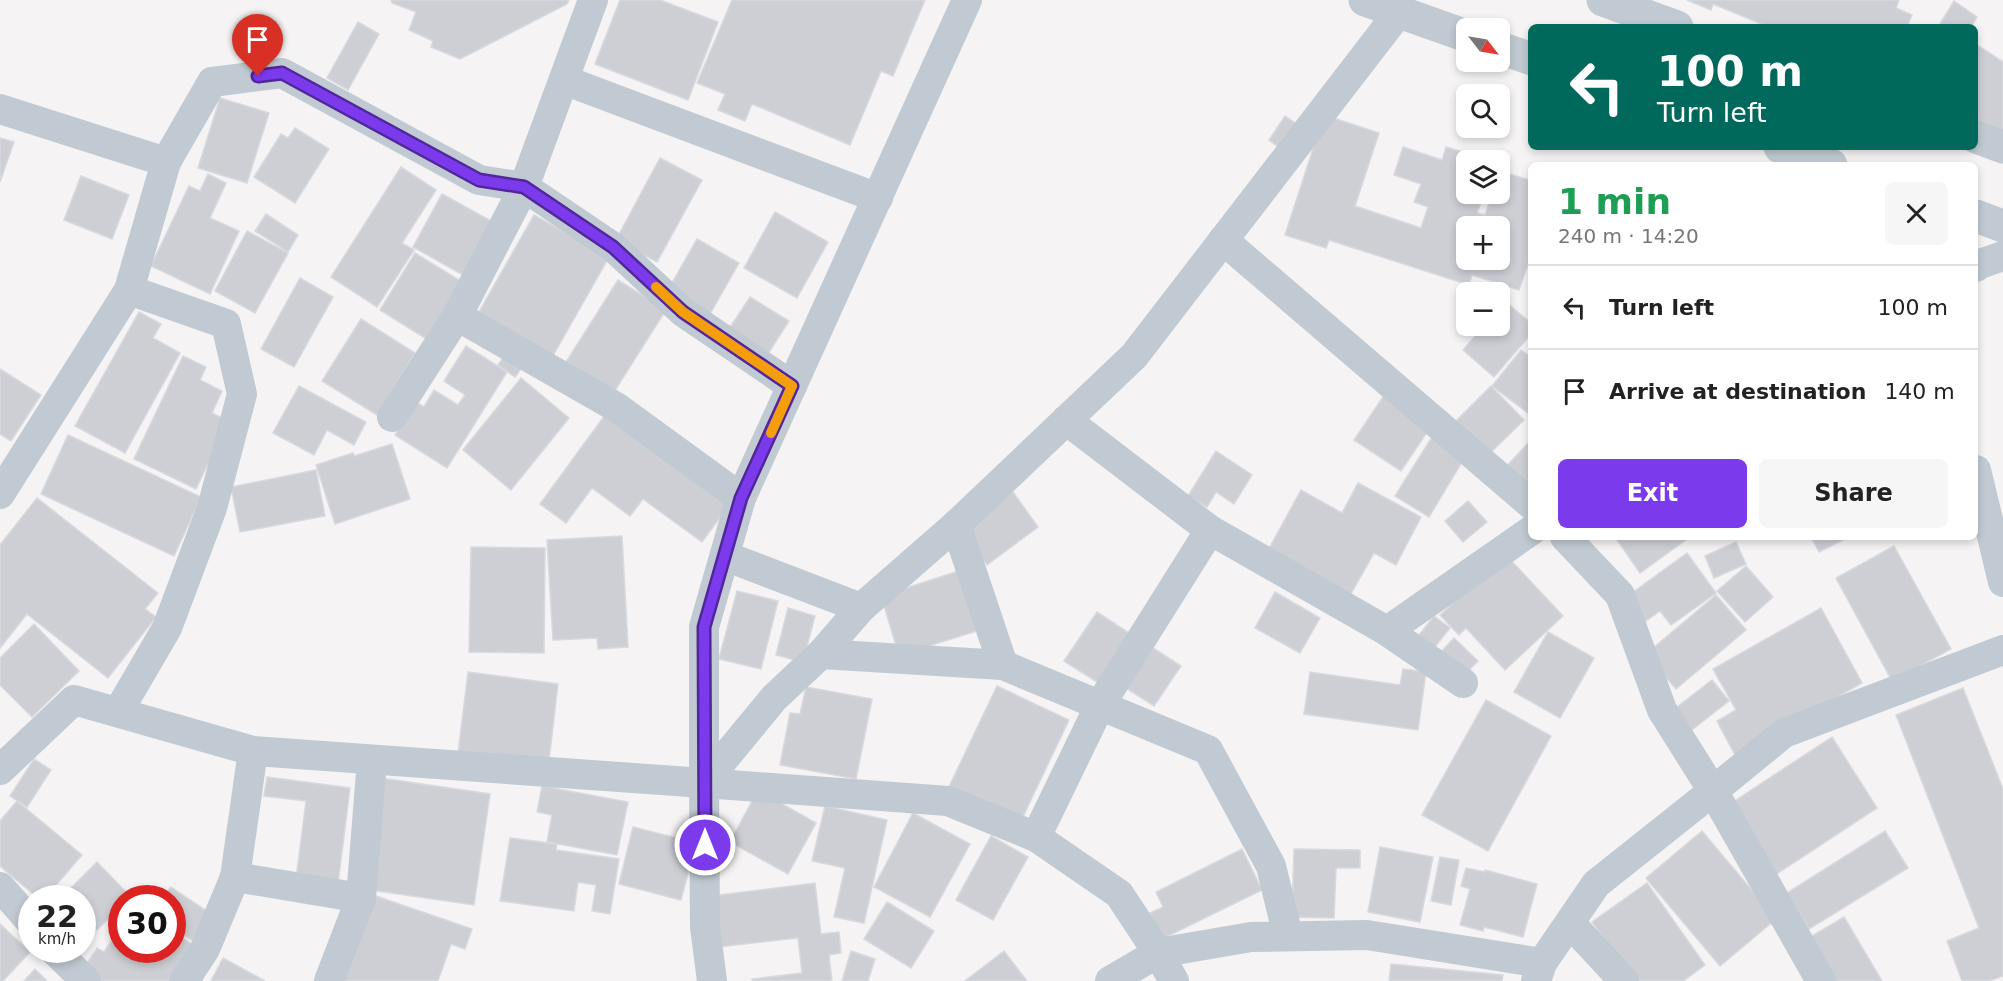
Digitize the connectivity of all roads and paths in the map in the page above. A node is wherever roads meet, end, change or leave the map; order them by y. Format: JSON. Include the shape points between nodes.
{"nodes":[{"id":1,"x":593,"y":0,"type":"edge"},
{"id":2,"x":967,"y":0,"type":"edge"},
{"id":3,"x":1365,"y":0,"type":"edge"},
{"id":4,"x":1607,"y":1,"type":"edge"},
{"id":5,"x":1399,"y":12,"type":"junction"},
{"id":6,"x":1669,"y":24,"type":"edge"},
{"id":7,"x":1456,"y":32,"type":"edge"},
{"id":8,"x":1510,"y":51,"type":"edge"},
{"id":9,"x":1528,"y":58,"type":"edge"},
{"id":10,"x":564,"y":80,"type":"junction"},
{"id":11,"x":0,"y":109,"type":"edge"},
{"id":12,"x":1978,"y":138,"type":"edge"},
{"id":13,"x":2003,"y":147,"type":"edge"},
{"id":14,"x":1790,"y":154,"type":"edge"},
{"id":15,"x":166,"y":162,"type":"junction"},
{"id":16,"x":1820,"y":162,"type":"edge"},
{"id":17,"x":524,"y":187,"type":"junction"},
{"id":18,"x":878,"y":198,"type":"junction"},
{"id":19,"x":1978,"y":217,"type":"edge"},
{"id":20,"x":2003,"y":226,"type":"edge"},
{"id":21,"x":1223,"y":240,"type":"junction"},
{"id":22,"x":2003,"y":256,"type":"edge"},
{"id":23,"x":1978,"y":265,"type":"edge"},
{"id":24,"x":129,"y":290,"type":"junction"},
{"id":25,"x":457,"y":316,"type":"junction"},
{"id":26,"x":792,"y":386,"type":"junction"},
{"id":27,"x":392,"y":417,"type":"dead end"},
{"id":28,"x":1066,"y":420,"type":"junction"},
{"id":29,"x":1978,"y":478,"type":"edge"},
{"id":30,"x":0,"y":494,"type":"edge"},
{"id":31,"x":741,"y":498,"type":"junction"},
{"id":32,"x":1528,"y":502,"type":"edge"},
{"id":33,"x":956,"y":525,"type":"junction"},
{"id":34,"x":1209,"y":530,"type":"junction"},
{"id":35,"x":1528,"y":533,"type":"edge"},
{"id":36,"x":1568,"y":540,"type":"edge"},
{"id":37,"x":724,"y":556,"type":"junction"},
{"id":38,"x":2003,"y":582,"type":"edge"},
{"id":39,"x":861,"y":608,"type":"junction"},
{"id":40,"x":1387,"y":631,"type":"junction"},
{"id":41,"x":2003,"y":650,"type":"edge"},
{"id":42,"x":821,"y":654,"type":"junction"},
{"id":43,"x":1003,"y":665,"type":"junction"},
{"id":44,"x":1463,"y":683,"type":"dead end"},
{"id":45,"x":1100,"y":705,"type":"junction"},
{"id":46,"x":118,"y":712,"type":"junction"},
{"id":47,"x":254,"y":751,"type":"junction"},
{"id":48,"x":372,"y":760,"type":"junction"},
{"id":49,"x":0,"y":770,"type":"edge"},
{"id":50,"x":704,"y":783,"type":"junction"},
{"id":51,"x":1713,"y":791,"type":"junction"},
{"id":52,"x":1036,"y":837,"type":"junction"},
{"id":53,"x":235,"y":877,"type":"junction"},
{"id":54,"x":0,"y":887,"type":"edge"},
{"id":55,"x":361,"y":898,"type":"junction"},
{"id":56,"x":18,"y":907,"type":"edge"},
{"id":57,"x":1570,"y":923,"type":"junction"},
{"id":58,"x":1288,"y":936,"type":"junction"},
{"id":59,"x":1158,"y":953,"type":"junction"},
{"id":60,"x":67,"y":963,"type":"edge"},
{"id":61,"x":1539,"y":972,"type":"edge"},
{"id":62,"x":86,"y":981,"type":"edge"},
{"id":63,"x":184,"y":981,"type":"edge"},
{"id":64,"x":329,"y":981,"type":"edge"},
{"id":65,"x":712,"y":981,"type":"edge"},
{"id":66,"x":1110,"y":981,"type":"edge"},
{"id":67,"x":1174,"y":981,"type":"edge"},
{"id":68,"x":1624,"y":981,"type":"edge"},
{"id":69,"x":1821,"y":981,"type":"edge"}],
"edges":[{"from":1,"to":10,"type":"street"},
{"from":2,"to":18,"type":"street"},
{"from":3,"to":5,"type":"street"},
{"from":4,"to":6,"type":"street"},
{"from":5,"to":7,"type":"street"},
{"from":5,"to":21,"type":"street"},
{"from":8,"to":9,"type":"street"},
{"from":10,"to":17,"type":"street"},
{"from":10,"to":18,"type":"street"},
{"from":11,"to":15,"type":"street"},
{"from":12,"to":13,"type":"street"},
{"from":14,"to":16,"type":"street"},
{"from":15,"to":17,"type":"street","via":[[212,82],[282,73],[479,180]]},
{"from":15,"to":24,"type":"street"},
{"from":17,"to":25,"type":"street"},
{"from":17,"to":26,"type":"street","via":[[613,247],[683,312]]},
{"from":18,"to":26,"type":"street"},
{"from":19,"to":20,"type":"street"},
{"from":21,"to":28,"type":"street","via":[[1134,356]]},
{"from":21,"to":32,"type":"street"},
{"from":22,"to":23,"type":"street"},
{"from":24,"to":30,"type":"street"},
{"from":24,"to":46,"type":"street","via":[[226,324],[242,394],[212,508],[166,628]]},
{"from":25,"to":27,"type":"street"},
{"from":25,"to":31,"type":"street","via":[[616,407]]},
{"from":26,"to":31,"type":"street"},
{"from":28,"to":33,"type":"street"},
{"from":28,"to":34,"type":"street"},
{"from":29,"to":38,"type":"street"},
{"from":31,"to":37,"type":"street"},
{"from":33,"to":39,"type":"street"},
{"from":33,"to":43,"type":"street"},
{"from":34,"to":40,"type":"street"},
{"from":34,"to":45,"type":"street"},
{"from":35,"to":40,"type":"street"},
{"from":36,"to":51,"type":"street","via":[[1620,596],[1662,710]]},
{"from":37,"to":39,"type":"street"},
{"from":37,"to":50,"type":"street","via":[[704,627]]},
{"from":39,"to":42,"type":"street"},
{"from":40,"to":44,"type":"street"},
{"from":41,"to":51,"type":"street","via":[[1784,733]]},
{"from":42,"to":43,"type":"street"},
{"from":42,"to":50,"type":"street","via":[[774,698]]},
{"from":43,"to":45,"type":"street"},
{"from":45,"to":52,"type":"street"},
{"from":45,"to":58,"type":"street","via":[[1208,750],[1271,866]]},
{"from":46,"to":47,"type":"street"},
{"from":46,"to":49,"type":"street","via":[[74,700]]},
{"from":47,"to":48,"type":"street"},
{"from":47,"to":53,"type":"street"},
{"from":48,"to":50,"type":"street"},
{"from":48,"to":55,"type":"street"},
{"from":50,"to":52,"type":"street","via":[[948,801]]},
{"from":50,"to":65,"type":"street","via":[[705,927]]},
{"from":51,"to":57,"type":"street","via":[[1596,884]]},
{"from":51,"to":69,"type":"street"},
{"from":52,"to":59,"type":"street","via":[[1119,894]]},
{"from":53,"to":55,"type":"street"},
{"from":53,"to":63,"type":"street","via":[[205,949]]},
{"from":54,"to":56,"type":"street"},
{"from":55,"to":64,"type":"street"},
{"from":57,"to":61,"type":"street"},
{"from":57,"to":68,"type":"street"},
{"from":58,"to":59,"type":"street","via":[[1251,937]]},
{"from":58,"to":61,"type":"street","via":[[1367,935]]},
{"from":59,"to":66,"type":"street"},
{"from":59,"to":67,"type":"street"},
{"from":60,"to":62,"type":"street"}]}
